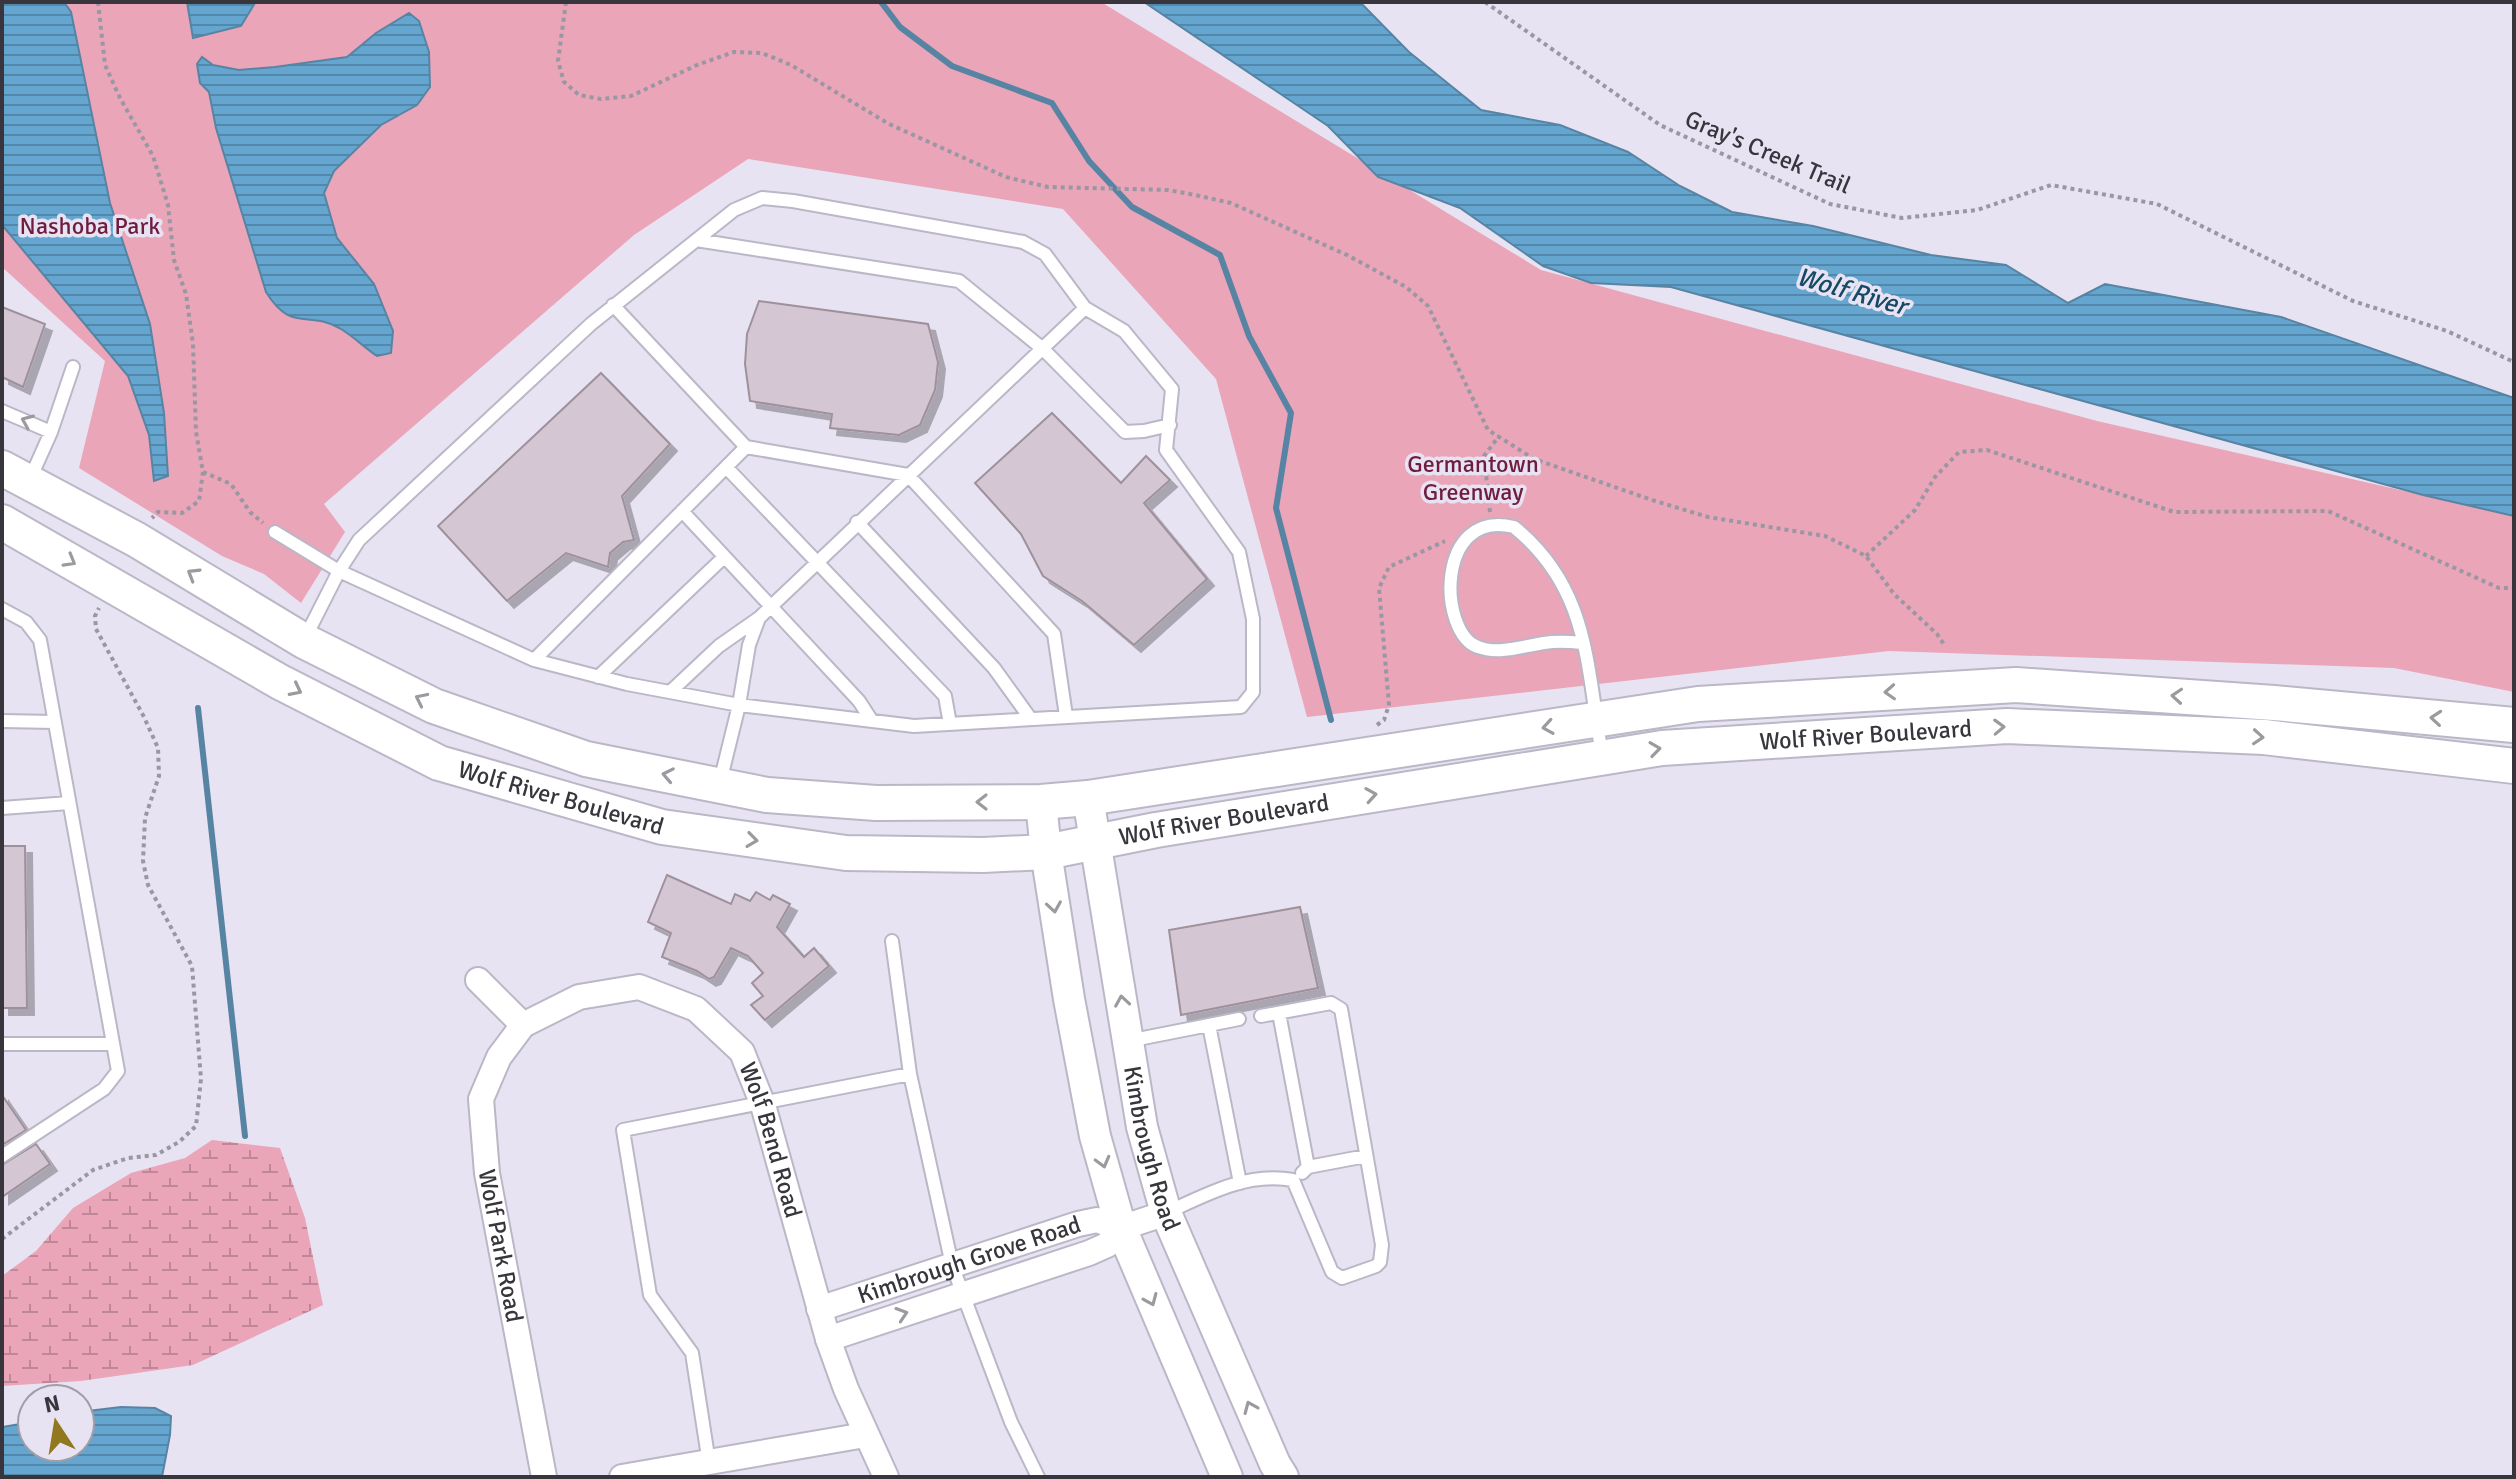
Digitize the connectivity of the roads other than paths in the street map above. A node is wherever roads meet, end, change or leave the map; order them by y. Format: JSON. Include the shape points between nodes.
{"nodes":[{"id":1,"x":696,"y":240,"type":"junction"},
{"id":2,"x":613,"y":305,"type":"junction"},
{"id":3,"x":1085,"y":308,"type":"junction"},
{"id":4,"x":1043,"y":349,"type":"junction"},
{"id":5,"x":73,"y":367,"type":"dead end"},
{"id":6,"x":2,"y":411,"type":"edge"},
{"id":7,"x":1170,"y":425,"type":"junction"},
{"id":8,"x":51,"y":432,"type":"junction"},
{"id":9,"x":746,"y":447,"type":"junction"},
{"id":10,"x":726,"y":467,"type":"junction"},
{"id":11,"x":16,"y":475,"type":"edge"},
{"id":12,"x":908,"y":475,"type":"junction"},
{"id":13,"x":682,"y":511,"type":"junction"},
{"id":14,"x":857,"y":522,"type":"junction"},
{"id":15,"x":4,"y":527,"type":"edge"},
{"id":16,"x":275,"y":532,"type":"road end"},
{"id":17,"x":724,"y":557,"type":"junction"},
{"id":18,"x":817,"y":561,"type":"junction"},
{"id":19,"x":339,"y":571,"type":"junction"},
{"id":20,"x":770,"y":607,"type":"junction"},
{"id":21,"x":2,"y":609,"type":"edge"},
{"id":22,"x":759,"y":618,"type":"junction"},
{"id":23,"x":304,"y":641,"type":"junction"},
{"id":24,"x":1583,"y":643,"type":"junction"},
{"id":25,"x":534,"y":660,"type":"junction"},
{"id":26,"x":598,"y":677,"type":"junction"},
{"id":27,"x":670,"y":692,"type":"junction"},
{"id":28,"x":739,"y":705,"type":"junction"},
{"id":29,"x":1066,"y":716,"type":"junction"},
{"id":30,"x":1030,"y":718,"type":"junction"},
{"id":31,"x":1596,"y":720,"type":"junction"},
{"id":32,"x":2,"y":721,"type":"edge"},
{"id":33,"x":872,"y":721,"type":"junction"},
{"id":34,"x":55,"y":722,"type":"junction"},
{"id":35,"x":950,"y":724,"type":"junction"},
{"id":36,"x":2514,"y":725,"type":"edge"},
{"id":37,"x":1603,"y":757,"type":"junction"},
{"id":38,"x":2514,"y":766,"type":"edge"},
{"id":39,"x":719,"y":786,"type":"junction"},
{"id":40,"x":1088,"y":798,"type":"junction"},
{"id":41,"x":1041,"y":802,"type":"junction"},
{"id":42,"x":69,"y":803,"type":"junction"},
{"id":43,"x":2,"y":808,"type":"edge"},
{"id":44,"x":1096,"y":844,"type":"junction"},
{"id":45,"x":1046,"y":852,"type":"junction"},
{"id":46,"x":892,"y":941,"type":"dead end"},
{"id":47,"x":478,"y":980,"type":"dead end"},
{"id":48,"x":1279,"y":1013,"type":"junction"},
{"id":49,"x":1261,"y":1016,"type":"dead end"},
{"id":50,"x":1239,"y":1019,"type":"dead end"},
{"id":51,"x":523,"y":1025,"type":"junction"},
{"id":52,"x":1209,"y":1025,"type":"junction"},
{"id":53,"x":1128,"y":1041,"type":"junction"},
{"id":54,"x":2,"y":1044,"type":"edge"},
{"id":55,"x":113,"y":1044,"type":"junction"},
{"id":56,"x":910,"y":1074,"type":"junction"},
{"id":57,"x":763,"y":1105,"type":"junction"},
{"id":58,"x":2,"y":1138,"type":"edge"},
{"id":59,"x":6,"y":1154,"type":"edge"},
{"id":60,"x":1366,"y":1156,"type":"junction"},
{"id":61,"x":1308,"y":1167,"type":"junction"},
{"id":62,"x":1293,"y":1180,"type":"junction"},
{"id":63,"x":1240,"y":1183,"type":"junction"},
{"id":64,"x":1166,"y":1213,"type":"junction"},
{"id":65,"x":1121,"y":1228,"type":"junction"},
{"id":66,"x":952,"y":1265,"type":"junction"},
{"id":67,"x":961,"y":1295,"type":"junction"},
{"id":68,"x":819,"y":1309,"type":"junction"},
{"id":69,"x":828,"y":1339,"type":"junction"},
{"id":70,"x":865,"y":1435,"type":"junction"},
{"id":71,"x":709,"y":1463,"type":"junction"},
{"id":72,"x":544,"y":1477,"type":"edge"},
{"id":73,"x":622,"y":1477,"type":"edge"},
{"id":74,"x":886,"y":1477,"type":"edge"},
{"id":75,"x":1038,"y":1477,"type":"edge"},
{"id":76,"x":1227,"y":1477,"type":"edge"},
{"id":77,"x":1283,"y":1477,"type":"edge"}],
"edges":[{"from":1,"to":2,"type":"lane"},
{"from":1,"to":3,"type":"lane","via":[[734,210],[762,198],[793,201],[1023,242],[1045,254]]},
{"from":1,"to":4,"type":"lane","via":[[959,281]]},
{"from":2,"to":9,"type":"lane"},
{"from":2,"to":19,"type":"lane","via":[[359,540]]},
{"from":3,"to":4,"type":"lane"},
{"from":3,"to":7,"type":"lane","via":[[1124,331],[1172,389]]},
{"from":4,"to":7,"type":"lane","via":[[1125,432]]},
{"from":4,"to":12,"type":"lane"},
{"from":5,"to":8,"type":"lane"},
{"from":8,"to":6,"type":"lane","one_way":true},
{"from":7,"to":29,"type":"lane","via":[[1166,450],[1239,552],[1253,619],[1253,692],[1241,707]]},
{"from":8,"to":11,"type":"lane"},
{"from":9,"to":10,"type":"lane"},
{"from":9,"to":12,"type":"lane"},
{"from":10,"to":13,"type":"lane"},
{"from":10,"to":18,"type":"lane"},
{"from":23,"to":11,"type":"main road","name":"Wolf River Boulevard","one_way":true,"via":[[137,540]]},
{"from":12,"to":14,"type":"lane"},
{"from":12,"to":29,"type":"lane","via":[[1054,634]]},
{"from":13,"to":17,"type":"lane"},
{"from":13,"to":25,"type":"lane"},
{"from":14,"to":18,"type":"lane"},
{"from":14,"to":30,"type":"lane","via":[[994,668]]},
{"from":15,"to":45,"type":"main road","name":"Wolf River Boulevard","one_way":true,"via":[[280,682],[439,763],[662,827],[846,853]]},
{"from":16,"to":19,"type":"lane"},
{"from":17,"to":20,"type":"lane"},
{"from":17,"to":26,"type":"lane"},
{"from":18,"to":20,"type":"lane"},
{"from":18,"to":35,"type":"lane","via":[[945,696]]},
{"from":19,"to":23,"type":"lane"},
{"from":19,"to":25,"type":"lane"},
{"from":20,"to":22,"type":"lane"},
{"from":20,"to":33,"type":"lane"},
{"from":21,"to":34,"type":"lane","via":[[26,622],[40,640]]},
{"from":22,"to":27,"type":"lane","via":[[719,646]]},
{"from":22,"to":28,"type":"lane"},
{"from":39,"to":23,"type":"main road","name":"Wolf River Boulevard","one_way":true,"via":[[586,759],[434,706]]},
{"from":24,"to":24,"type":"lane","via":[[1565,586],[1528,538],[1505,525],[1469,535],[1456,553],[1449,581],[1457,628],[1467,641],[1497,651]]},
{"from":24,"to":31,"type":"lane"},
{"from":25,"to":26,"type":"lane"},
{"from":26,"to":27,"type":"lane"},
{"from":27,"to":28,"type":"lane"},
{"from":28,"to":33,"type":"lane"},
{"from":28,"to":39,"type":"lane"},
{"from":29,"to":30,"type":"lane"},
{"from":30,"to":35,"type":"lane"},
{"from":36,"to":31,"type":"main road","name":"Wolf River Boulevard","one_way":true,"via":[[2016,685],[1698,704]]},
{"from":31,"to":37,"type":"lane"},
{"from":31,"to":40,"type":"main road","name":"Wolf River Boulevard","one_way":true},
{"from":32,"to":34,"type":"lane"},
{"from":33,"to":35,"type":"lane"},
{"from":34,"to":42,"type":"lane"},
{"from":37,"to":38,"type":"main road","name":"Wolf River Boulevard","one_way":true,"via":[[1662,748],[2007,726],[2264,737]]},
{"from":44,"to":37,"type":"main road","name":"Wolf River Boulevard","one_way":true},
{"from":41,"to":39,"type":"main road","name":"Wolf River Boulevard","one_way":true,"via":[[876,803]]},
{"from":40,"to":41,"type":"main road","name":"Wolf River Boulevard"},
{"from":40,"to":44,"type":"street","name":"Kimbrough Road"},
{"from":41,"to":45,"type":"street","name":"Kimbrough Road"},
{"from":42,"to":43,"type":"lane"},
{"from":42,"to":55,"type":"lane"},
{"from":44,"to":45,"type":"main road","name":"Wolf River Boulevard"},
{"from":53,"to":44,"type":"street","name":"Kimbrough Road","one_way":true},
{"from":45,"to":65,"type":"street","name":"Kimbrough Road","one_way":true,"via":[[1081,1070]]},
{"from":46,"to":56,"type":"lane"},
{"from":47,"to":51,"type":"street"},
{"from":48,"to":49,"type":"lane"},
{"from":48,"to":60,"type":"lane","via":[[1331,1003],[1341,1009]]},
{"from":48,"to":61,"type":"lane"},
{"from":50,"to":52,"type":"lane"},
{"from":51,"to":57,"type":"street","name":"Wolf Bend Road","via":[[579,997],[639,987],[696,1009],[742,1052]]},
{"from":51,"to":72,"type":"street","name":"Wolf Park Road","via":[[499,1057],[481,1099],[487,1173]]},
{"from":52,"to":53,"type":"lane"},
{"from":52,"to":63,"type":"lane"},
{"from":53,"to":64,"type":"street","name":"Kimbrough Road","via":[[1142,1127]]},
{"from":54,"to":55,"type":"lane"},
{"from":55,"to":59,"type":"lane","via":[[118,1071],[104,1089]]},
{"from":56,"to":57,"type":"lane"},
{"from":56,"to":66,"type":"lane"},
{"from":57,"to":68,"type":"street","name":"Wolf Bend Road"},
{"from":57,"to":71,"type":"lane","via":[[623,1130],[650,1295],[692,1353]]},
{"from":58,"to":59,"type":"lane"},
{"from":60,"to":61,"type":"lane"},
{"from":60,"to":62,"type":"lane","via":[[1382,1245],[1380,1262],[1342,1278],[1332,1272]]},
{"from":61,"to":62,"type":"lane"},
{"from":62,"to":63,"type":"lane","via":[[1272,1176]]},
{"from":63,"to":64,"type":"lane"},
{"from":64,"to":65,"type":"street","name":"Kimbrough Grove Road"},
{"from":77,"to":64,"type":"street","name":"Kimbrough Road","one_way":true},
{"from":65,"to":66,"type":"street","name":"Kimbrough Grove Road","via":[[1097,1220]]},
{"from":65,"to":67,"type":"street","name":"Kimbrough Grove Road","via":[[1107,1245],[1089,1253]]},
{"from":65,"to":76,"type":"street","name":"Kimbrough Road","one_way":true},
{"from":66,"to":67,"type":"lane"},
{"from":66,"to":68,"type":"street","name":"Kimbrough Grove Road"},
{"from":69,"to":67,"type":"street","name":"Kimbrough Grove Road","one_way":true},
{"from":67,"to":75,"type":"lane"},
{"from":68,"to":69,"type":"street","name":"Wolf Bend Road"},
{"from":69,"to":70,"type":"street","name":"Wolf Bend Road"},
{"from":70,"to":71,"type":"street"},
{"from":70,"to":74,"type":"street","name":"Wolf Bend Road"},
{"from":71,"to":73,"type":"street"}]}
